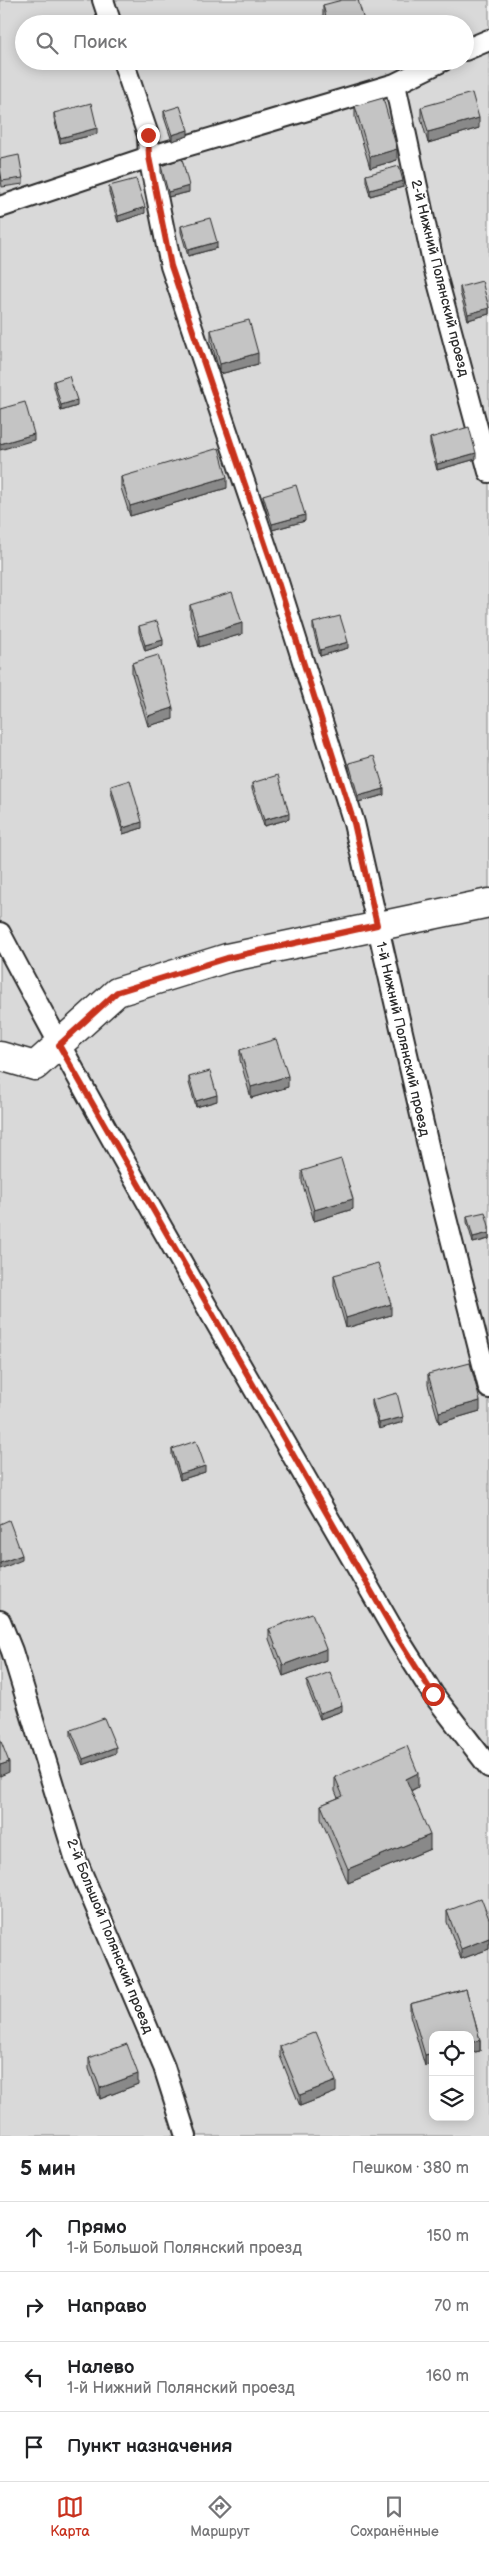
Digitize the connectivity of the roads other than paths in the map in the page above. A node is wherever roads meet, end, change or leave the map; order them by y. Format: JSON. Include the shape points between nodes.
{"nodes":[{"id":1,"x":102,"y":0,"type":"edge"},
{"id":2,"x":107,"y":15,"type":"edge"},
{"id":3,"x":489,"y":40,"type":"edge"},
{"id":4,"x":474,"y":46,"type":"edge"},
{"id":5,"x":126,"y":70,"type":"edge"},
{"id":6,"x":424,"y":70,"type":"edge"},
{"id":7,"x":395,"y":84,"type":"junction"},
{"id":8,"x":149,"y":157,"type":"junction"},
{"id":9,"x":0,"y":208,"type":"edge"},
{"id":10,"x":489,"y":472,"type":"edge"},
{"id":11,"x":489,"y":903,"type":"edge"},
{"id":12,"x":377,"y":925,"type":"junction"},
{"id":13,"x":0,"y":933,"type":"edge"},
{"id":14,"x":59,"y":1045,"type":"junction"},
{"id":15,"x":0,"y":1056,"type":"edge"},
{"id":16,"x":489,"y":1388,"type":"edge"},
{"id":17,"x":0,"y":1621,"type":"edge"},
{"id":18,"x":489,"y":1768,"type":"edge"},
{"id":19,"x":186,"y":2136,"type":"edge"}],
"edges":[{"from":1,"to":2,"type":"lane"},
{"from":3,"to":4,"type":"lane"},
{"from":5,"to":8,"type":"lane","name":"1-й Нижний Полянский проезд","via":[[148,135]]},
{"from":6,"to":7,"type":"lane"},
{"from":7,"to":8,"type":"lane"},
{"from":7,"to":10,"type":"lane","name":"2-й Нижний Полянский проезд","via":[[435,270]]},
{"from":8,"to":9,"type":"lane"},
{"from":8,"to":12,"type":"lane","name":"1-й Нижний Полянский проезд","via":[[171,266],[278,582],[354,823]]},
{"from":11,"to":12,"type":"street"},
{"from":12,"to":14,"type":"street","via":[[227,958],[117,992]]},
{"from":12,"to":16,"type":"lane","name":"1-й Нижний Полянский проезд","via":[[432,1163]]},
{"from":13,"to":14,"type":"lane"},
{"from":14,"to":15,"type":"street","via":[[35,1066]]},
{"from":14,"to":18,"type":"lane","via":[[399,1640],[433,1694]]},
{"from":17,"to":19,"type":"lane","name":"2-й Большой Полянский проезд","via":[[76,1860],[164,2067]]}]}
